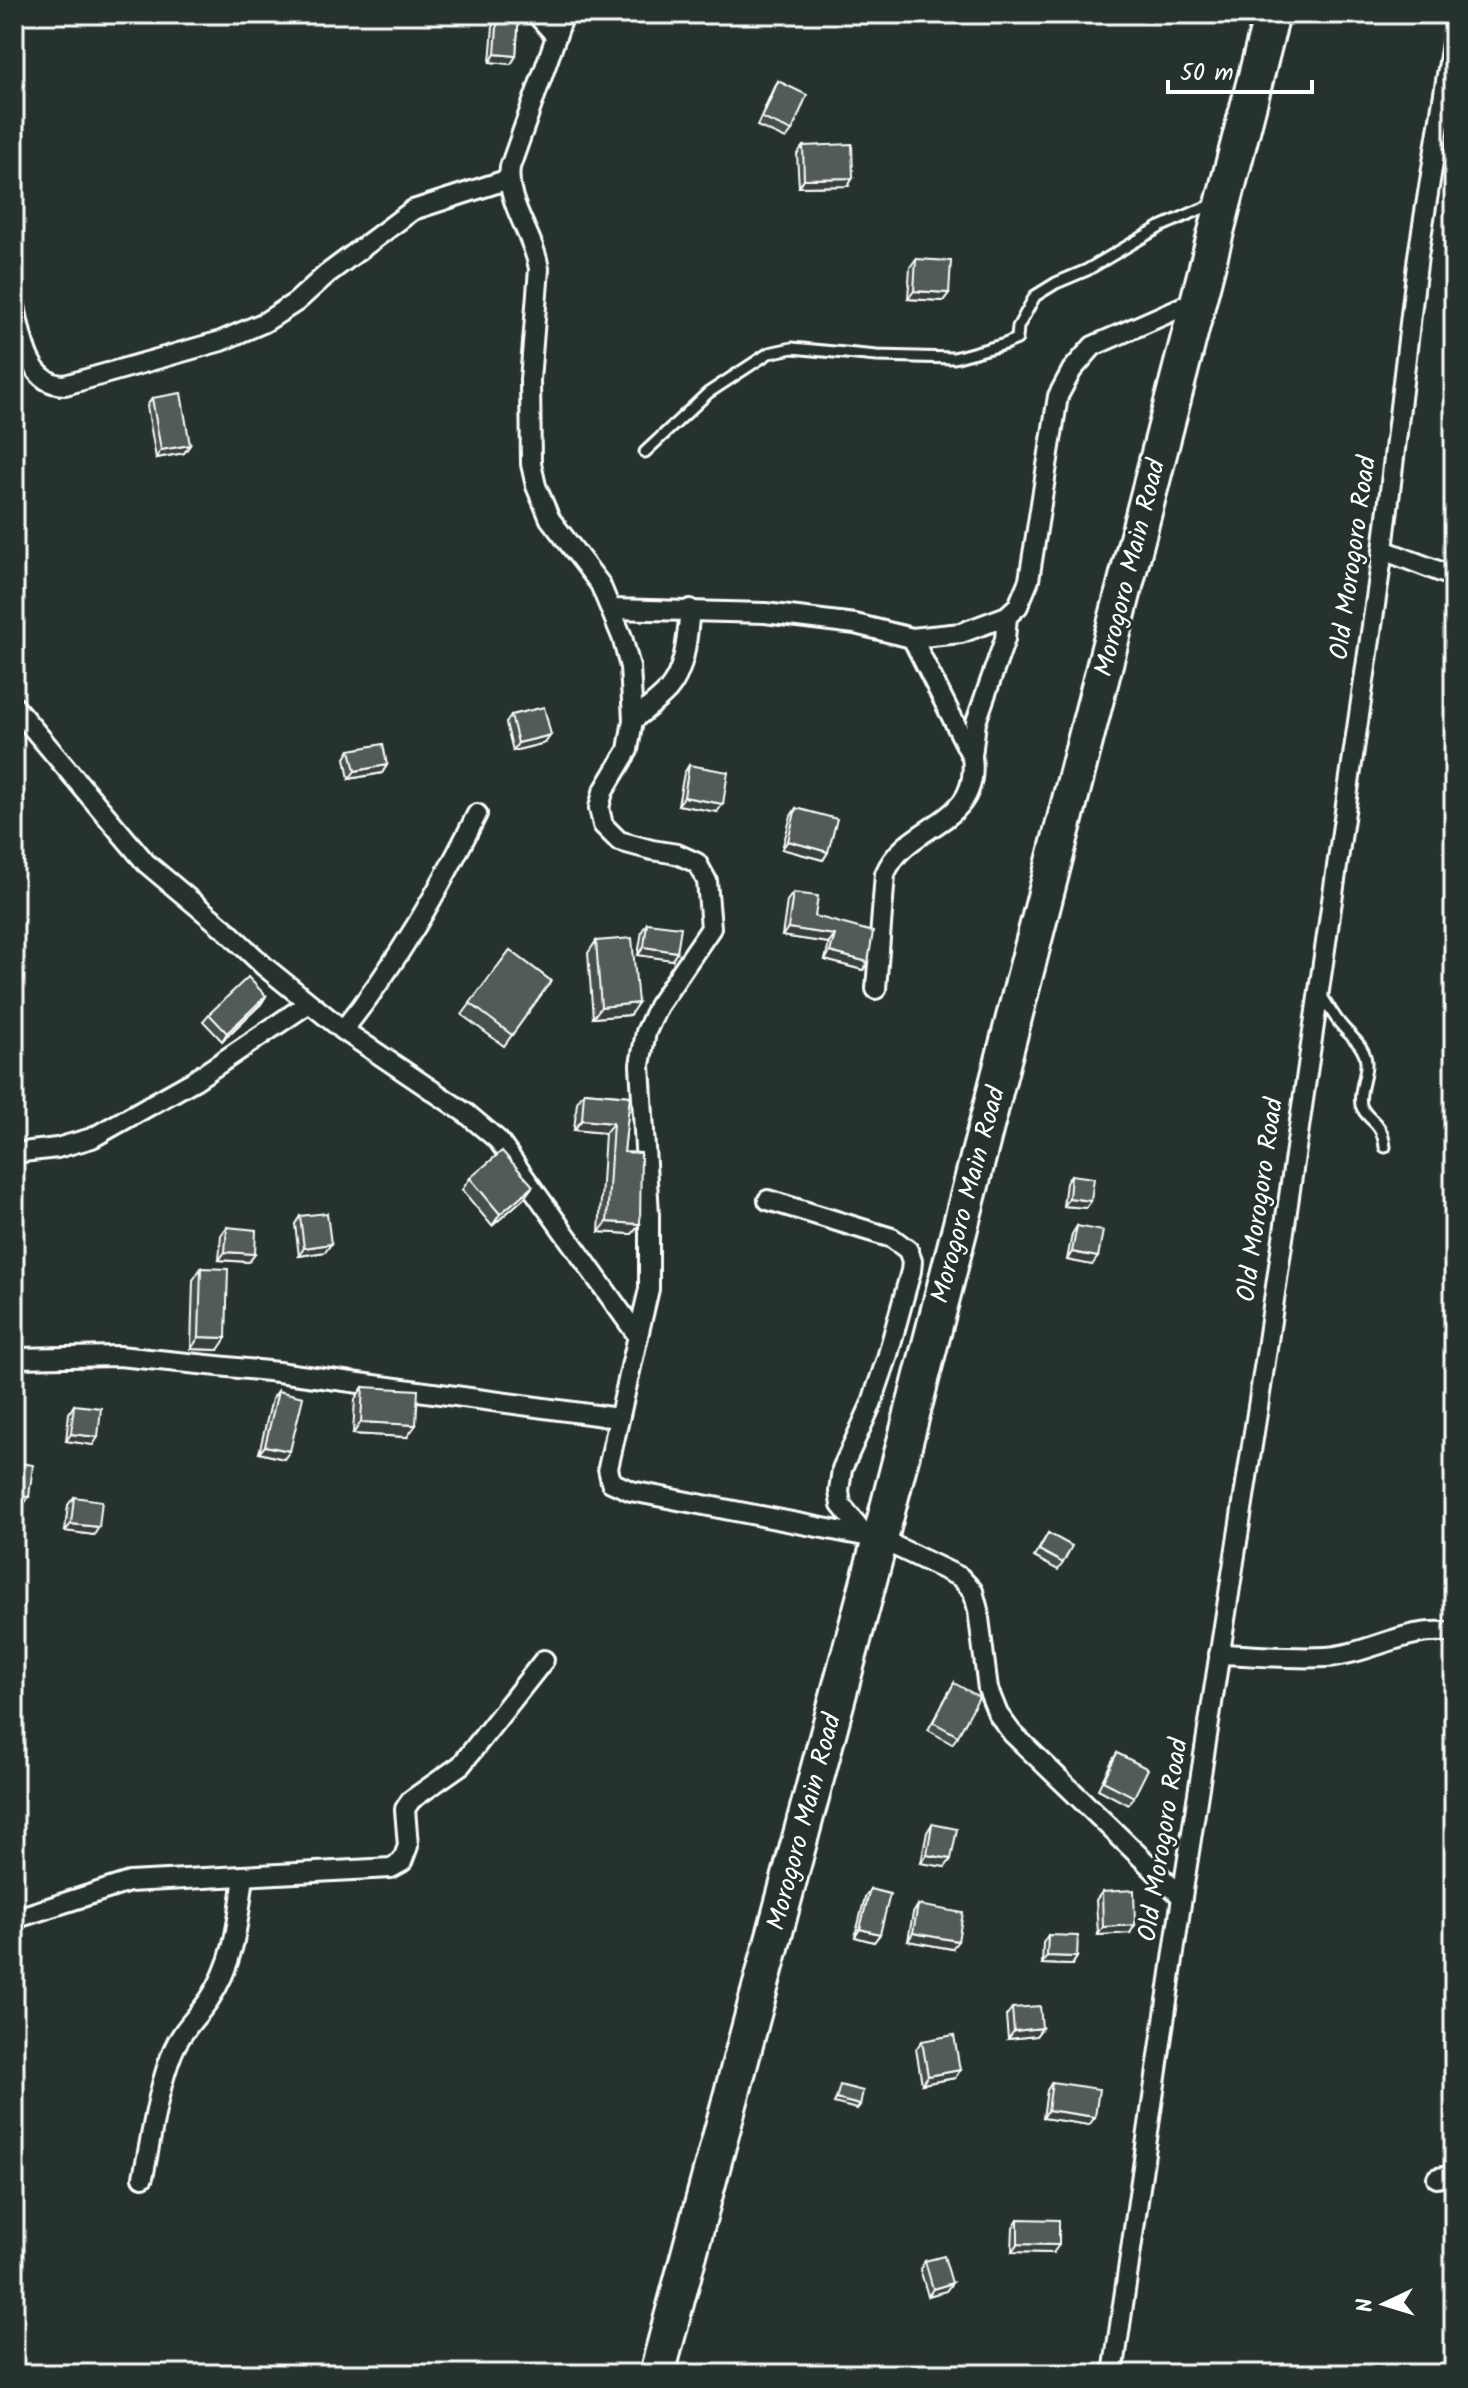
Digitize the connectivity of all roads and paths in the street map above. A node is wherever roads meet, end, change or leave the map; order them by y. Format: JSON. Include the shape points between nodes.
{"nodes":[{"id":1,"x":536,"y":14,"type":"edge"},
{"id":2,"x":564,"y":14,"type":"edge"},
{"id":3,"x":1272,"y":14,"type":"edge"},
{"id":4,"x":1454,"y":31,"type":"edge"},
{"id":5,"x":556,"y":36,"type":"junction"},
{"id":6,"x":509,"y":179,"type":"junction"},
{"id":7,"x":1225,"y":198,"type":"junction"},
{"id":8,"x":1200,"y":299,"type":"junction"},
{"id":9,"x":14,"y":302,"type":"edge"},
{"id":10,"x":645,"y":452,"type":"dead end"},
{"id":11,"x":1383,"y":550,"type":"junction"},
{"id":12,"x":1454,"y":577,"type":"edge"},
{"id":13,"x":611,"y":609,"type":"junction"},
{"id":14,"x":690,"y":609,"type":"junction"},
{"id":15,"x":1007,"y":616,"type":"junction"},
{"id":16,"x":912,"y":638,"type":"junction"},
{"id":17,"x":14,"y":706,"type":"edge"},
{"id":18,"x":633,"y":720,"type":"junction"},
{"id":19,"x":972,"y":757,"type":"junction"},
{"id":20,"x":477,"y":814,"type":"dead end"},
{"id":21,"x":876,"y":989,"type":"dead end"},
{"id":22,"x":1317,"y":989,"type":"junction"},
{"id":23,"x":309,"y":1003,"type":"junction"},
{"id":24,"x":343,"y":1030,"type":"junction"},
{"id":25,"x":1385,"y":1147,"type":"dead end"},
{"id":26,"x":14,"y":1153,"type":"edge"},
{"id":27,"x":768,"y":1200,"type":"dead end"},
{"id":28,"x":638,"y":1336,"type":"junction"},
{"id":29,"x":14,"y":1358,"type":"edge"},
{"id":30,"x":618,"y":1418,"type":"junction"},
{"id":31,"x":873,"y":1538,"type":"junction"},
{"id":32,"x":1454,"y":1633,"type":"edge"},
{"id":33,"x":1219,"y":1654,"type":"junction"},
{"id":34,"x":544,"y":1660,"type":"dead end"},
{"id":35,"x":244,"y":1876,"type":"junction"},
{"id":36,"x":1182,"y":1897,"type":"junction"},
{"id":37,"x":14,"y":1919,"type":"edge"},
{"id":38,"x":143,"y":2177,"type":"dead end"},
{"id":39,"x":657,"y":2374,"type":"edge"},
{"id":40,"x":1113,"y":2374,"type":"edge"}],
"edges":[{"from":1,"to":5,"type":"street"},
{"from":2,"to":5,"type":"street"},
{"from":3,"to":7,"type":"highway","name":"Morogoro Main Road"},
{"from":4,"to":11,"type":"street","name":"Old Morogoro Road","via":[[1418,256]]},
{"from":5,"to":6,"type":"street"},
{"from":6,"to":9,"type":"street","via":[[413,210],[265,322],[221,341],[65,385],[44,380],[33,366]]},
{"from":6,"to":13,"type":"street","via":[[539,269],[530,380],[536,486],[550,519],[600,584]]},
{"from":7,"to":8,"type":"highway","name":"Morogoro Main Road"},
{"from":7,"to":10,"type":"lane","via":[[1160,227],[1035,296],[1017,339],[954,358],[792,348],[769,353],[708,393]]},
{"from":8,"to":15,"type":"street","via":[[1093,346],[1072,370],[1058,396],[1029,580],[1018,606]]},
{"from":8,"to":31,"type":"highway","name":"Morogoro Main Road"},
{"from":11,"to":12,"type":"street"},
{"from":11,"to":22,"type":"street","name":"Old Morogoro Road"},
{"from":13,"to":14,"type":"street"},
{"from":13,"to":18,"type":"street","via":[[630,667]]},
{"from":14,"to":16,"type":"street","via":[[825,620]]},
{"from":14,"to":18,"type":"street","via":[[677,676],[668,691]]},
{"from":15,"to":16,"type":"street","via":[[961,633]]},
{"from":15,"to":19,"type":"street","via":[[1005,639],[976,722]]},
{"from":16,"to":19,"type":"street"},
{"from":17,"to":23,"type":"street","via":[[146,863]]},
{"from":18,"to":28,"type":"street","via":[[628,750],[603,792],[603,825],[619,841],[697,863],[707,881],[711,928],[664,996],[646,1032],[640,1065],[649,1289]]},
{"from":19,"to":21,"type":"street","via":[[974,769],[962,804],[889,863]]},
{"from":20,"to":24,"type":"street","via":[[379,986]]},
{"from":22,"to":25,"type":"lane","via":[[1366,1058],[1360,1101],[1383,1132]]},
{"from":22,"to":33,"type":"street","name":"Old Morogoro Road"},
{"from":23,"to":24,"type":"street"},
{"from":23,"to":26,"type":"street","via":[[195,1080],[92,1138]]},
{"from":24,"to":28,"type":"street","via":[[498,1140]]},
{"from":27,"to":31,"type":"street","via":[[892,1238],[908,1250],[912,1261],[887,1358],[842,1469],[841,1505]]},
{"from":28,"to":30,"type":"street"},
{"from":29,"to":30,"type":"street","via":[[133,1357]]},
{"from":30,"to":31,"type":"street","via":[[608,1468],[611,1482],[631,1491]]},
{"from":31,"to":36,"type":"street","via":[[960,1577],[973,1591],[988,1689],[998,1714]]},
{"from":31,"to":39,"type":"highway","name":"Morogoro Main Road"},
{"from":32,"to":33,"type":"street","via":[[1403,1636],[1328,1657]]},
{"from":33,"to":36,"type":"street","name":"Old Morogoro Road"},
{"from":34,"to":35,"type":"street","via":[[461,1765],[411,1800],[405,1809],[408,1846],[402,1862],[391,1868]]},
{"from":35,"to":37,"type":"street","via":[[129,1882]]},
{"from":35,"to":38,"type":"street","via":[[230,1961],[175,2047]]},
{"from":36,"to":40,"type":"street","name":"Old Morogoro Road"}]}
